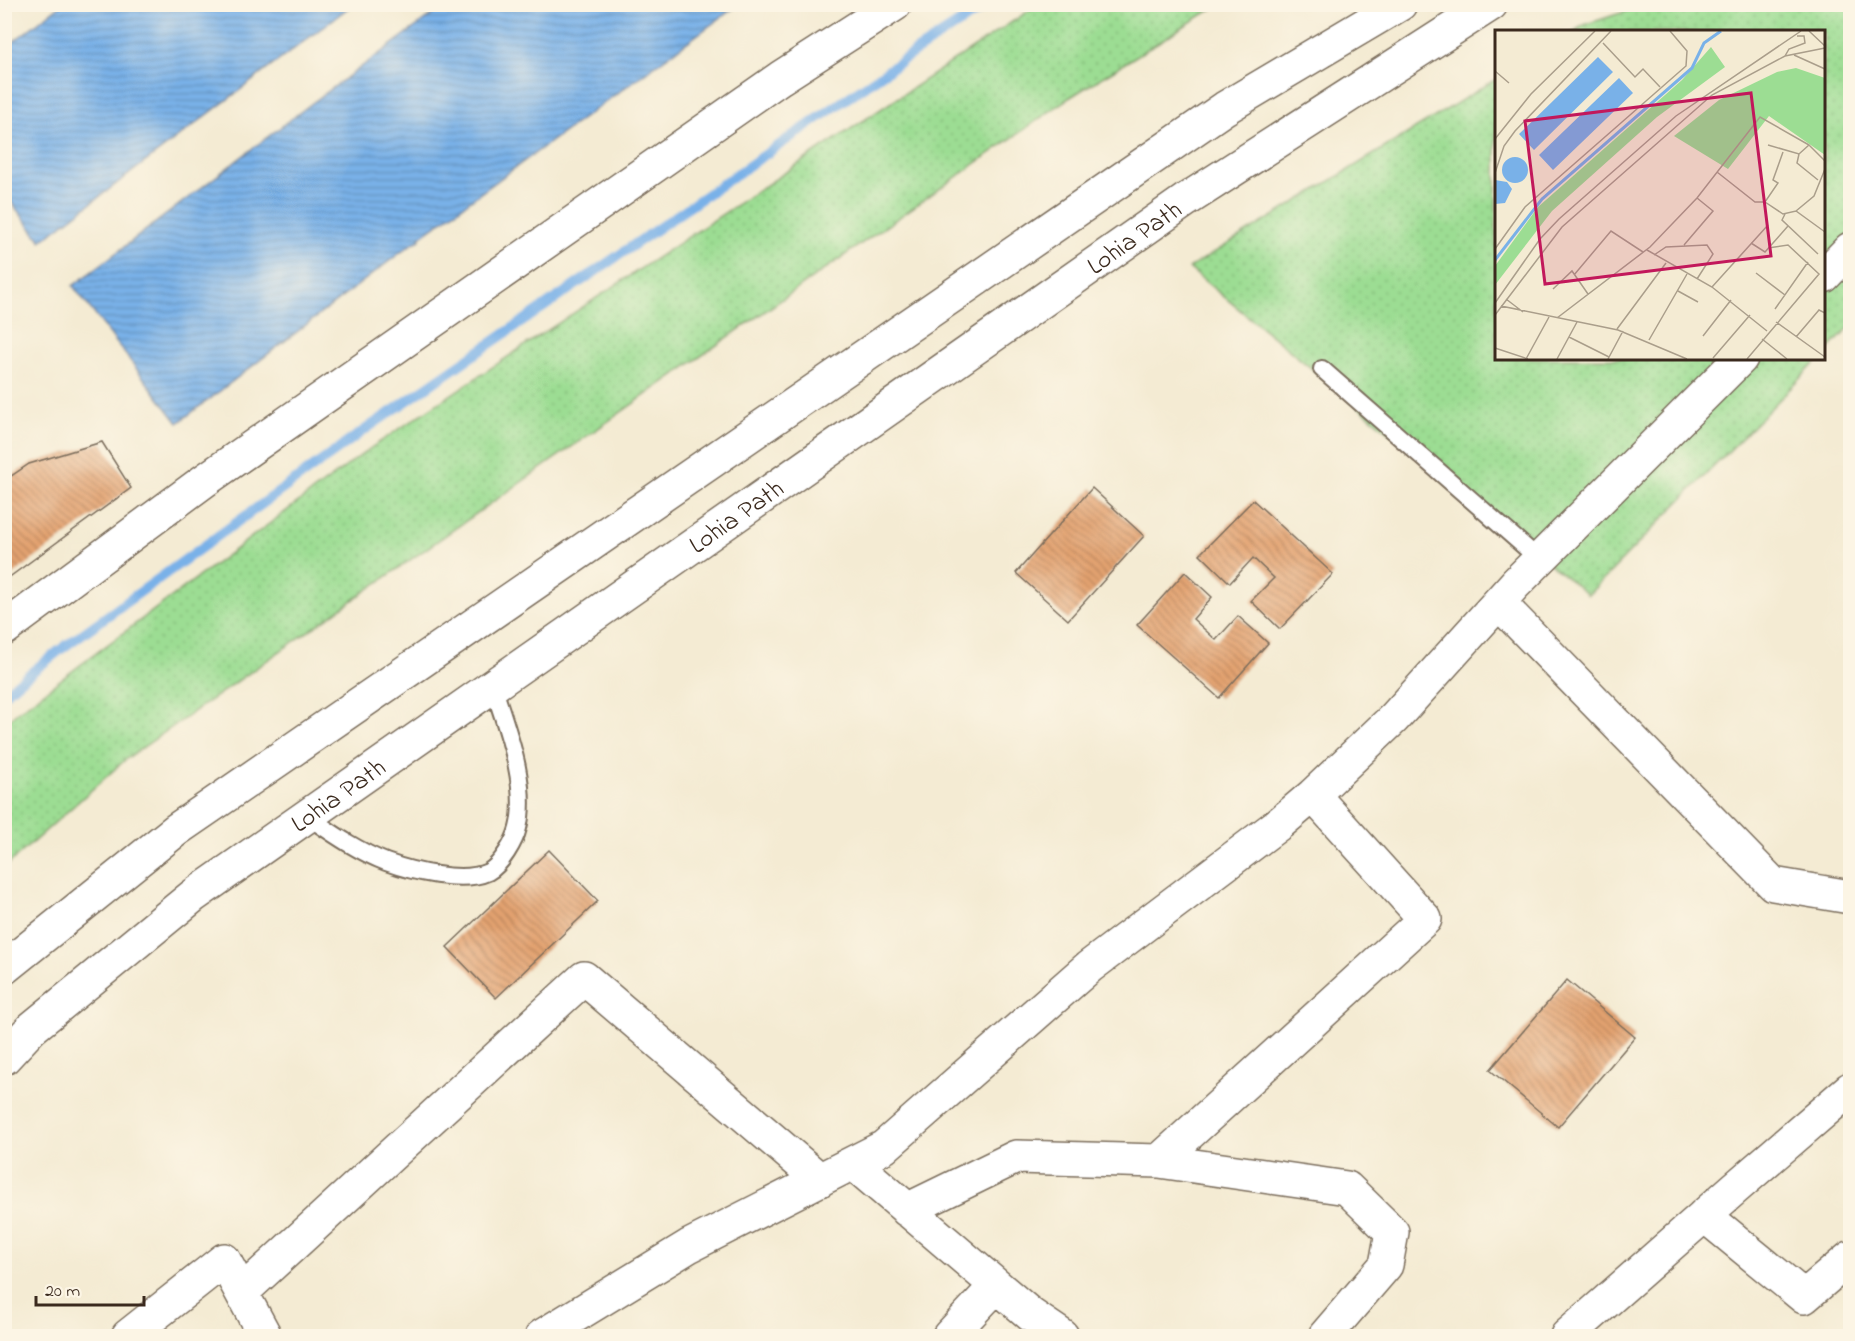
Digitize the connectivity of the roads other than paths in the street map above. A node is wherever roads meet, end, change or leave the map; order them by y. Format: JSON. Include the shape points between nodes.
{"nodes":[{"id":1,"x":895,"y":4,"type":"edge"},
{"id":2,"x":1400,"y":4,"type":"edge"},
{"id":3,"x":1491,"y":4,"type":"edge"},
{"id":4,"x":1851,"y":249,"type":"edge"},
{"id":5,"x":1825,"y":275,"type":"edge"},
{"id":6,"x":1739,"y":360,"type":"edge"},
{"id":7,"x":1322,"y":369,"type":"dead end"},
{"id":8,"x":1540,"y":560,"type":"junction"},
{"id":9,"x":1499,"y":603,"type":"junction"},
{"id":10,"x":4,"y":629,"type":"edge"},
{"id":11,"x":493,"y":686,"type":"junction"},
{"id":12,"x":1312,"y":795,"type":"junction"},
{"id":13,"x":307,"y":816,"type":"junction"},
{"id":14,"x":1851,"y":897,"type":"edge"},
{"id":15,"x":4,"y":968,"type":"edge"},
{"id":16,"x":4,"y":1058,"type":"edge"},
{"id":17,"x":1851,"y":1089,"type":"edge"},
{"id":18,"x":1159,"y":1161,"type":"junction"},
{"id":19,"x":853,"y":1163,"type":"junction"},
{"id":20,"x":820,"y":1180,"type":"junction"},
{"id":21,"x":907,"y":1210,"type":"junction"},
{"id":22,"x":1704,"y":1215,"type":"junction"},
{"id":23,"x":1847,"y":1266,"type":"edge"},
{"id":24,"x":996,"y":1286,"type":"junction"},
{"id":25,"x":242,"y":1292,"type":"junction"},
{"id":26,"x":128,"y":1336,"type":"edge"},
{"id":27,"x":265,"y":1336,"type":"edge"},
{"id":28,"x":542,"y":1336,"type":"edge"},
{"id":29,"x":949,"y":1336,"type":"edge"},
{"id":30,"x":1062,"y":1336,"type":"edge"},
{"id":31,"x":1325,"y":1336,"type":"edge"},
{"id":32,"x":1567,"y":1336,"type":"edge"}],
"edges":[{"from":1,"to":10,"type":"street","via":[[780,78],[204,481]]},
{"from":2,"to":15,"type":"street","via":[[1225,108],[186,823]]},
{"from":3,"to":11,"type":"street","name":"Lohia Path","via":[[1186,200]]},
{"from":4,"to":5,"type":"street"},
{"from":6,"to":8,"type":"street"},
{"from":7,"to":8,"type":"lane"},
{"from":8,"to":9,"type":"street"},
{"from":9,"to":12,"type":"street","via":[[1394,718]]},
{"from":9,"to":14,"type":"street","via":[[1773,884]]},
{"from":11,"to":13,"type":"street","name":"Lohia Path"},
{"from":11,"to":13,"type":"lane","via":[[519,782],[520,808],[510,849],[489,871],[445,876],[406,868],[342,839]]},
{"from":12,"to":18,"type":"street","via":[[1425,919]]},
{"from":12,"to":19,"type":"street","via":[[1089,967],[884,1147]]},
{"from":13,"to":16,"type":"street","name":"Lohia Path","via":[[194,896],[32,1028]]},
{"from":17,"to":22,"type":"street"},
{"from":18,"to":21,"type":"street","via":[[1016,1157]]},
{"from":18,"to":31,"type":"street","via":[[1347,1188],[1392,1232],[1386,1265]]},
{"from":19,"to":20,"type":"street"},
{"from":19,"to":21,"type":"street"},
{"from":20,"to":25,"type":"street","via":[[584,978]]},
{"from":20,"to":28,"type":"street","via":[[690,1246]]},
{"from":21,"to":24,"type":"street"},
{"from":22,"to":23,"type":"street","via":[[1804,1297]]},
{"from":22,"to":32,"type":"street"},
{"from":24,"to":29,"type":"street"},
{"from":24,"to":30,"type":"street"},
{"from":25,"to":26,"type":"street","via":[[224,1260]]},
{"from":25,"to":27,"type":"street"}]}
